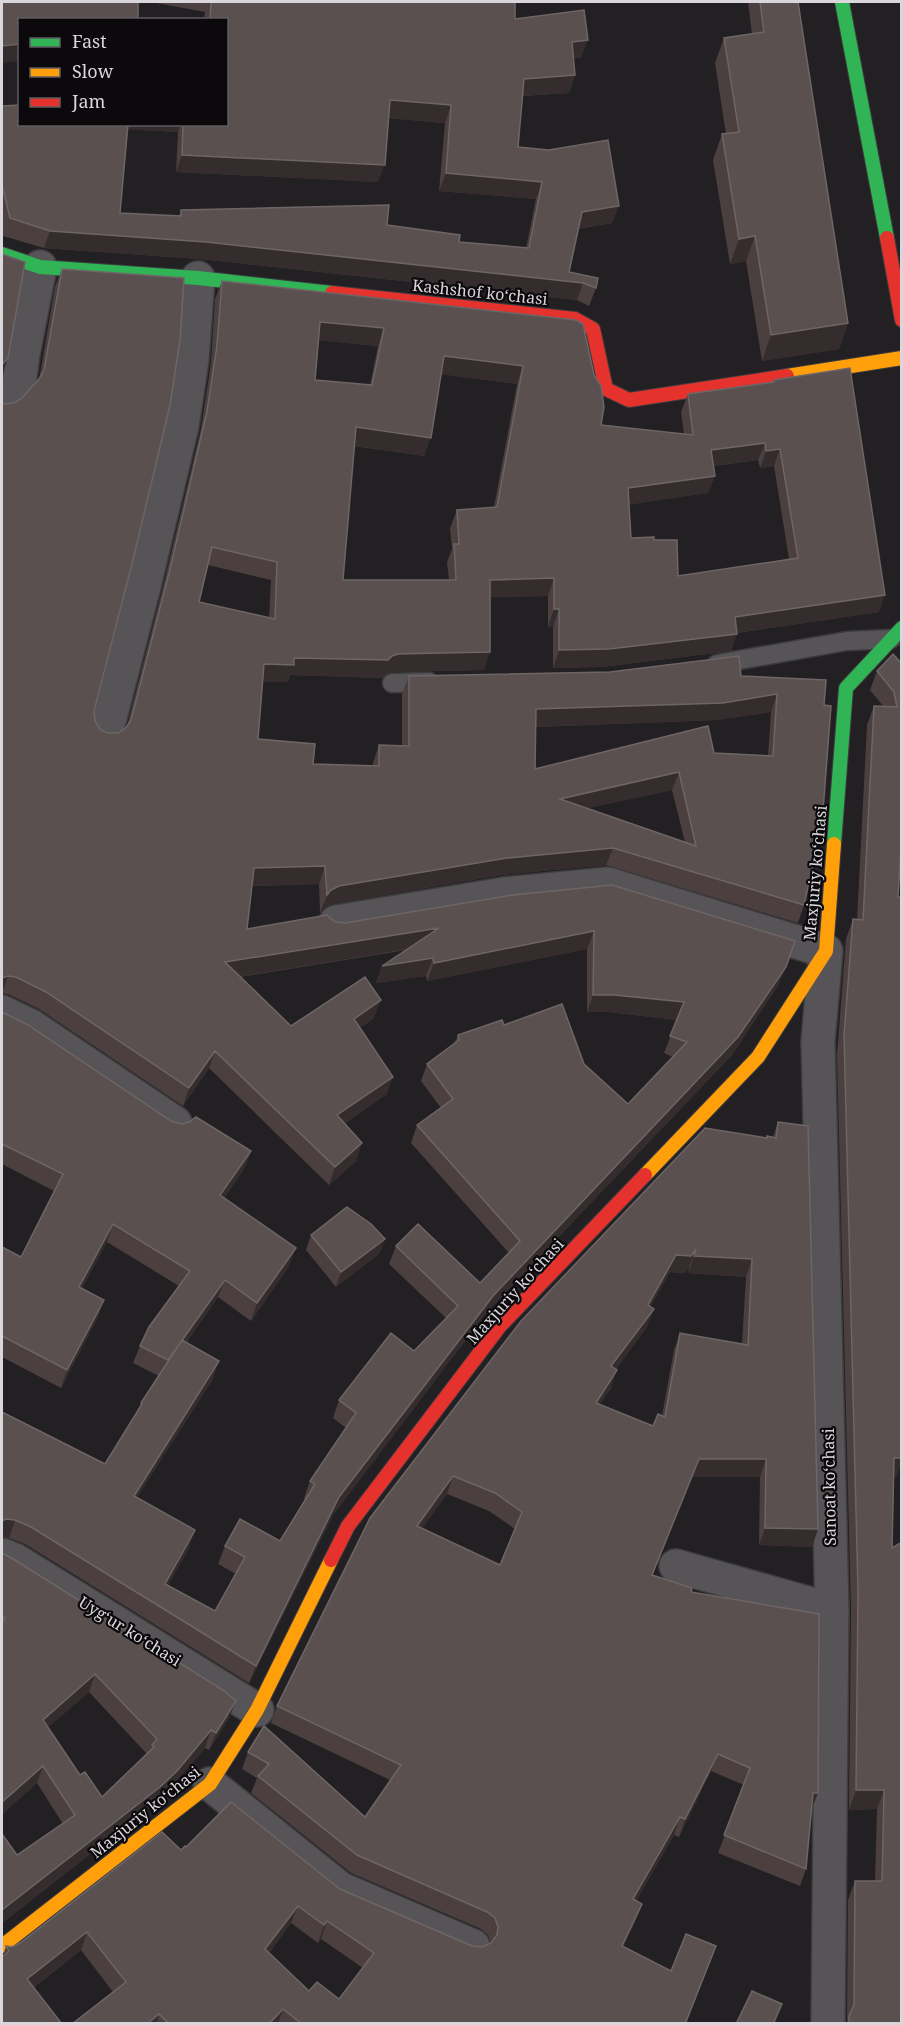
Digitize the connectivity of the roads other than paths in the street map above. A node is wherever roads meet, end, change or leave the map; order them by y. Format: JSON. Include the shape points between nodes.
{"nodes":[{"id":1,"x":842,"y":2,"type":"edge"},
{"id":2,"x":2,"y":254,"type":"edge"},
{"id":3,"x":40,"y":267,"type":"junction"},
{"id":4,"x":198,"y":278,"type":"junction"},
{"id":5,"x":902,"y":320,"type":"edge"},
{"id":6,"x":902,"y":358,"type":"edge"},
{"id":7,"x":2,"y":403,"type":"edge"},
{"id":8,"x":896,"y":633,"type":"edge"},
{"id":9,"x":698,"y":666,"type":"edge"},
{"id":10,"x":451,"y":681,"type":"edge"},
{"id":11,"x":392,"y":683,"type":"dead end"},
{"id":12,"x":106,"y":733,"type":"edge"},
{"id":13,"x":336,"y":922,"type":"edge"},
{"id":14,"x":826,"y":951,"type":"junction"},
{"id":15,"x":2,"y":1012,"type":"edge"},
{"id":16,"x":175,"y":1123,"type":"edge"},
{"id":17,"x":2,"y":1555,"type":"edge"},
{"id":18,"x":676,"y":1566,"type":"dead end"},
{"id":19,"x":832,"y":1610,"type":"junction"},
{"id":20,"x":257,"y":1710,"type":"junction"},
{"id":21,"x":210,"y":1784,"type":"junction"},
{"id":22,"x":2,"y":1946,"type":"edge"},
{"id":23,"x":473,"y":1946,"type":"edge"},
{"id":24,"x":828,"y":2024,"type":"edge"}],
"edges":[{"from":1,"to":5,"type":"street"},
{"from":2,"to":3,"type":"street","name":"Kashshof koʻchasi"},
{"from":3,"to":4,"type":"street","name":"Kashshof koʻchasi"},
{"from":3,"to":7,"type":"street","via":[[19,384]]},
{"from":4,"to":6,"type":"street","name":"Kashshof koʻchasi","via":[[575,319],[593,329],[606,389],[629,400]]},
{"from":4,"to":12,"type":"street","via":[[182,426]]},
{"from":8,"to":9,"type":"lane"},
{"from":8,"to":14,"type":"street","name":"Maxjuriy koʻchasi","via":[[846,688]]},
{"from":10,"to":11,"type":"lane"},
{"from":13,"to":14,"type":"street","via":[[504,894],[608,884]]},
{"from":14,"to":19,"type":"street","name":"Sanoat koʻchasi","via":[[818,1041]]},
{"from":14,"to":20,"type":"street","name":"Maxjuriy koʻchasi","via":[[758,1057],[501,1326],[348,1526]]},
{"from":15,"to":16,"type":"street","via":[[31,1026]]},
{"from":17,"to":20,"type":"street","name":"Uygʻur koʻchasi","via":[[26,1566]]},
{"from":18,"to":19,"type":"street"},
{"from":19,"to":24,"type":"street","name":"Sanoat koʻchasi"},
{"from":20,"to":21,"type":"street","name":"Maxjuriy koʻchasi"},
{"from":21,"to":22,"type":"street","name":"Maxjuriy koʻchasi"},
{"from":21,"to":23,"type":"street","via":[[341,1889]]}]}
